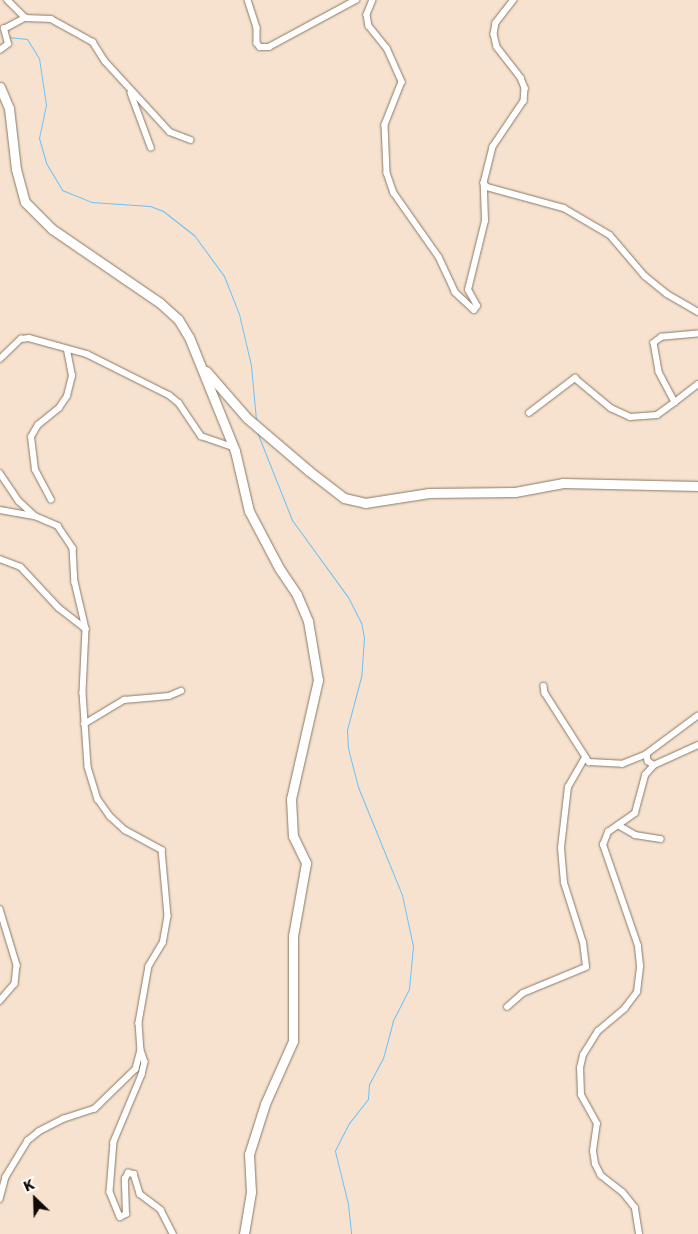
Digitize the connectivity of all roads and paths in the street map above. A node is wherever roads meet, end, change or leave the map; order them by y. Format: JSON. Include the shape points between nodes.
{"nodes":[{"id":1,"x":7,"y":0,"type":"edge"},
{"id":2,"x":248,"y":0,"type":"edge"},
{"id":3,"x":356,"y":0,"type":"edge"},
{"id":4,"x":373,"y":0,"type":"edge"},
{"id":5,"x":514,"y":0,"type":"edge"},
{"id":6,"x":25,"y":18,"type":"junction"},
{"id":7,"x":0,"y":50,"type":"edge"},
{"id":8,"x":0,"y":87,"type":"edge"},
{"id":9,"x":130,"y":89,"type":"junction"},
{"id":10,"x":191,"y":140,"type":"dead end"},
{"id":11,"x":151,"y":147,"type":"dead end"},
{"id":12,"x":484,"y":183,"type":"junction"},
{"id":13,"x":698,"y":312,"type":"edge"},
{"id":14,"x":698,"y":334,"type":"edge"},
{"id":15,"x":67,"y":350,"type":"junction"},
{"id":16,"x":0,"y":359,"type":"edge"},
{"id":17,"x":203,"y":368,"type":"junction"},
{"id":18,"x":698,"y":384,"type":"edge"},
{"id":19,"x":675,"y":402,"type":"junction"},
{"id":20,"x":529,"y":413,"type":"dead end"},
{"id":21,"x":233,"y":447,"type":"junction"},
{"id":22,"x":0,"y":473,"type":"edge"},
{"id":23,"x":698,"y":486,"type":"edge"},
{"id":24,"x":50,"y":500,"type":"dead end"},
{"id":25,"x":0,"y":510,"type":"edge"},
{"id":26,"x":35,"y":516,"type":"junction"},
{"id":27,"x":0,"y":559,"type":"edge"},
{"id":28,"x":86,"y":629,"type":"junction"},
{"id":29,"x":544,"y":686,"type":"dead end"},
{"id":30,"x":181,"y":691,"type":"dead end"},
{"id":31,"x":698,"y":716,"type":"edge"},
{"id":32,"x":84,"y":724,"type":"junction"},
{"id":33,"x":698,"y":745,"type":"edge"},
{"id":34,"x":648,"y":754,"type":"junction"},
{"id":35,"x":585,"y":757,"type":"junction"},
{"id":36,"x":654,"y":765,"type":"junction"},
{"id":37,"x":618,"y":825,"type":"junction"},
{"id":38,"x":661,"y":838,"type":"dead end"},
{"id":39,"x":0,"y":910,"type":"edge"},
{"id":40,"x":0,"y":1001,"type":"edge"},
{"id":41,"x":508,"y":1007,"type":"dead end"},
{"id":42,"x":141,"y":1050,"type":"junction"},
{"id":43,"x":0,"y":1199,"type":"edge"},
{"id":44,"x":173,"y":1234,"type":"edge"},
{"id":45,"x":244,"y":1234,"type":"edge"},
{"id":46,"x":639,"y":1234,"type":"edge"}],
"edges":[{"from":1,"to":6,"type":"street"},
{"from":2,"to":3,"type":"street","via":[[257,28],[257,42],[260,47],[268,47]]},
{"from":4,"to":12,"type":"street","via":[[366,15],[369,26],[387,48],[402,82],[385,125],[387,173],[394,193],[439,258],[455,292],[474,310],[477,306],[468,290],[485,222]]},
{"from":5,"to":12,"type":"street","via":[[496,22],[494,34],[497,47],[521,78],[525,88],[524,101],[492,147]]},
{"from":6,"to":7,"type":"street","via":[[4,29],[8,44]]},
{"from":6,"to":9,"type":"street","via":[[51,19],[93,42]]},
{"from":8,"to":17,"type":"main road","via":[[9,108],[16,170],[25,202],[52,229],[118,272],[178,319]]},
{"from":9,"to":10,"type":"street","via":[[170,132]]},
{"from":9,"to":11,"type":"street"},
{"from":12,"to":13,"type":"street","via":[[497,192],[564,208],[610,235],[645,276],[666,294]]},
{"from":14,"to":19,"type":"street","via":[[662,337],[654,343],[660,372]]},
{"from":15,"to":16,"type":"street","via":[[29,338],[22,339]]},
{"from":15,"to":21,"type":"street","via":[[86,354],[169,395],[179,403],[201,436]]},
{"from":15,"to":24,"type":"street","via":[[72,376],[67,396],[59,408],[38,425],[31,437],[35,470]]},
{"from":17,"to":21,"type":"main road"},
{"from":17,"to":23,"type":"main road","via":[[247,418],[302,465],[344,498],[365,504],[429,493],[515,492],[563,483]]},
{"from":18,"to":19,"type":"street"},
{"from":19,"to":20,"type":"street","via":[[657,415],[630,417],[611,408],[575,378]]},
{"from":21,"to":45,"type":"main road","via":[[249,511],[297,595],[308,621],[318,680],[291,799],[293,836],[306,863],[293,936],[294,1041],[265,1104],[249,1154],[251,1192]]},
{"from":22,"to":26,"type":"street","via":[[14,496]]},
{"from":25,"to":26,"type":"street"},
{"from":26,"to":28,"type":"street","via":[[58,526],[70,542]]},
{"from":27,"to":28,"type":"street","via":[[21,567],[58,608]]},
{"from":28,"to":32,"type":"street"},
{"from":29,"to":35,"type":"street","via":[[545,693]]},
{"from":30,"to":32,"type":"street","via":[[169,696],[124,700]]},
{"from":31,"to":34,"type":"street"},
{"from":32,"to":42,"type":"street","via":[[86,760],[101,806],[125,830],[162,850],[168,923],[163,943],[149,966],[139,1023]]},
{"from":33,"to":36,"type":"street"},
{"from":34,"to":35,"type":"street","via":[[622,764],[596,764]]},
{"from":34,"to":36,"type":"street","via":[[648,761]]},
{"from":35,"to":41,"type":"street","via":[[568,787],[561,848],[564,883],[583,943],[586,967],[522,993]]},
{"from":36,"to":37,"type":"street","via":[[645,775],[639,807]]},
{"from":37,"to":38,"type":"street","via":[[635,835]]},
{"from":37,"to":46,"type":"street","via":[[608,832],[603,845],[638,946],[639,985],[634,998],[598,1031],[583,1055],[581,1095],[597,1124],[593,1151],[595,1164],[601,1176],[623,1193],[635,1208]]},
{"from":39,"to":40,"type":"street","via":[[16,965],[15,984]]},
{"from":42,"to":43,"type":"street","via":[[132,1075],[100,1105],[44,1128],[28,1141],[6,1177]]},
{"from":42,"to":44,"type":"street","via":[[144,1069],[114,1142],[110,1192],[120,1217],[126,1214],[125,1179],[128,1173],[134,1174],[140,1194],[161,1210]]}]}
